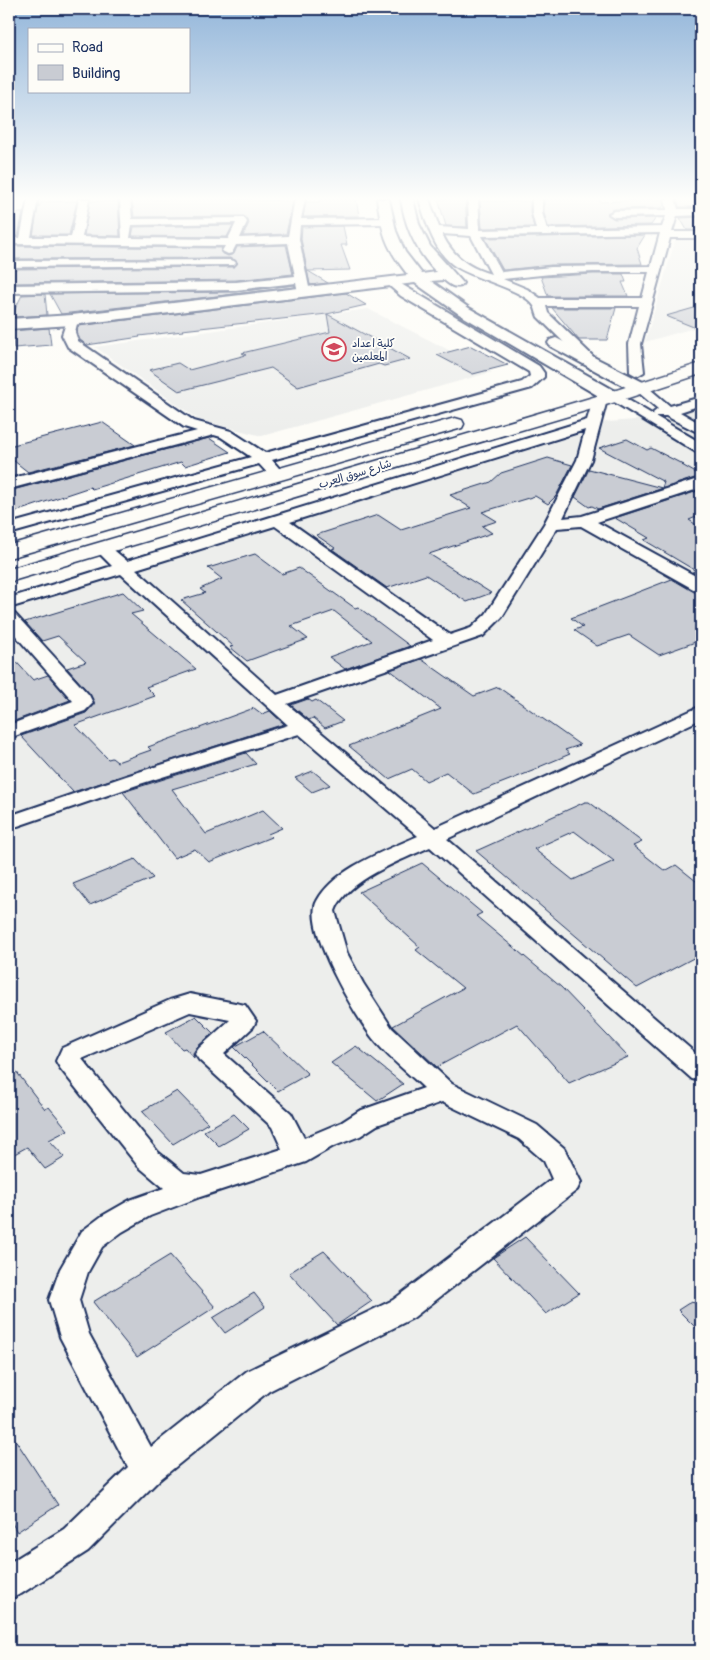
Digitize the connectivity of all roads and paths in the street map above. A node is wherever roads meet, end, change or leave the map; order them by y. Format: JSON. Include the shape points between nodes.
{"nodes":[{"id":1,"x":91,"y":276,"type":"edge"},
{"id":2,"x":101,"y":276,"type":"edge"},
{"id":3,"x":234,"y":276,"type":"edge"},
{"id":4,"x":301,"y":276,"type":"edge"},
{"id":5,"x":412,"y":276,"type":"edge"},
{"id":6,"x":415,"y":276,"type":"edge"},
{"id":7,"x":417,"y":276,"type":"edge"},
{"id":8,"x":449,"y":276,"type":"edge"},
{"id":9,"x":497,"y":276,"type":"edge"},
{"id":10,"x":653,"y":276,"type":"edge"},
{"id":11,"x":493,"y":277,"type":"joint"},
{"id":12,"x":391,"y":282,"type":"junction"},
{"id":13,"x":236,"y":286,"type":"junction"},
{"id":14,"x":303,"y":286,"type":"junction"},
{"id":15,"x":9,"y":289,"type":"edge"},
{"id":16,"x":470,"y":294,"type":"dead end"},
{"id":17,"x":538,"y":302,"type":"junction"},
{"id":18,"x":647,"y":302,"type":"junction"},
{"id":19,"x":9,"y":318,"type":"edge"},
{"id":20,"x":72,"y":320,"type":"junction"},
{"id":21,"x":9,"y":324,"type":"edge"},
{"id":22,"x":544,"y":337,"type":"dead end"},
{"id":23,"x":701,"y":352,"type":"edge"},
{"id":24,"x":596,"y":366,"type":"junction"},
{"id":25,"x":701,"y":368,"type":"edge"},
{"id":26,"x":617,"y":377,"type":"junction"},
{"id":27,"x":638,"y":379,"type":"junction"},
{"id":28,"x":572,"y":390,"type":"dead end"},
{"id":29,"x":601,"y":394,"type":"junction"},
{"id":30,"x":534,"y":401,"type":"dead end"},
{"id":31,"x":701,"y":401,"type":"edge"},
{"id":32,"x":667,"y":410,"type":"junction"},
{"id":33,"x":487,"y":415,"type":"dead end"},
{"id":34,"x":649,"y":419,"type":"junction"},
{"id":35,"x":468,"y":420,"type":"dead end"},
{"id":36,"x":594,"y":423,"type":"junction"},
{"id":37,"x":701,"y":430,"type":"edge"},
{"id":38,"x":216,"y":431,"type":"junction"},
{"id":39,"x":701,"y":449,"type":"edge"},
{"id":40,"x":261,"y":457,"type":"junction"},
{"id":41,"x":277,"y":475,"type":"junction"},
{"id":42,"x":701,"y":483,"type":"edge"},
{"id":43,"x":9,"y":484,"type":"edge"},
{"id":44,"x":277,"y":520,"type":"junction"},
{"id":45,"x":584,"y":521,"type":"junction"},
{"id":46,"x":552,"y":524,"type":"junction"},
{"id":47,"x":9,"y":529,"type":"edge"},
{"id":48,"x":103,"y":549,"type":"junction"},
{"id":49,"x":9,"y":552,"type":"edge"},
{"id":50,"x":124,"y":567,"type":"junction"},
{"id":51,"x":9,"y":576,"type":"edge"},
{"id":52,"x":701,"y":586,"type":"edge"},
{"id":53,"x":9,"y":602,"type":"edge"},
{"id":54,"x":9,"y":618,"type":"edge"},
{"id":55,"x":447,"y":641,"type":"junction"},
{"id":56,"x":274,"y":702,"type":"junction"},
{"id":57,"x":701,"y":712,"type":"edge"},
{"id":58,"x":301,"y":727,"type":"junction"},
{"id":59,"x":9,"y":732,"type":"edge"},
{"id":60,"x":9,"y":824,"type":"edge"},
{"id":61,"x":431,"y":836,"type":"junction"},
{"id":62,"x":701,"y":1072,"type":"edge"},
{"id":63,"x":443,"y":1091,"type":"junction"},
{"id":64,"x":297,"y":1155,"type":"junction"},
{"id":65,"x":201,"y":1186,"type":"junction"},
{"id":66,"x":147,"y":1470,"type":"junction"},
{"id":67,"x":9,"y":1582,"type":"edge"}],
"edges":[{"from":1,"to":15,"type":"street"},
{"from":2,"to":13,"type":"street"},
{"from":3,"to":13,"type":"street"},
{"from":4,"to":14,"type":"street"},
{"from":5,"to":14,"type":"street"},
{"from":6,"to":12,"type":"street"},
{"from":7,"to":29,"type":"street","via":[[464,311]]},
{"from":8,"to":16,"type":"street"},
{"from":9,"to":11,"type":"street"},
{"from":10,"to":18,"type":"street"},
{"from":11,"to":17,"type":"street"},
{"from":12,"to":14,"type":"street"},
{"from":12,"to":40,"type":"street","via":[[534,369],[537,377],[526,385]]},
{"from":13,"to":14,"type":"street"},
{"from":14,"to":19,"type":"street","via":[[71,314]]},
{"from":14,"to":20,"type":"street"},
{"from":17,"to":18,"type":"street"},
{"from":17,"to":24,"type":"street","via":[[542,314]]},
{"from":18,"to":27,"type":"street","via":[[635,344]]},
{"from":20,"to":21,"type":"street"},
{"from":20,"to":38,"type":"street","via":[[68,338],[73,344],[189,424]]},
{"from":22,"to":24,"type":"street"},
{"from":23,"to":27,"type":"main road"},
{"from":24,"to":26,"type":"street"},
{"from":25,"to":27,"type":"main road","name":"شارع سوق العرب"},
{"from":26,"to":27,"type":"main road"},
{"from":26,"to":29,"type":"main road"},
{"from":27,"to":29,"type":"main road","name":"شارع سوق العرب"},
{"from":27,"to":32,"type":"street"},
{"from":28,"to":29,"type":"main road"},
{"from":29,"to":34,"type":"street"},
{"from":29,"to":36,"type":"street"},
{"from":29,"to":48,"type":"main road","name":"شارع سوق العرب"},
{"from":30,"to":33,"type":"main road"},
{"from":31,"to":32,"type":"street"},
{"from":32,"to":34,"type":"street"},
{"from":32,"to":37,"type":"street"},
{"from":34,"to":39,"type":"street"},
{"from":35,"to":41,"type":"main road"},
{"from":36,"to":44,"type":"street"},
{"from":36,"to":46,"type":"street","via":[[584,460]]},
{"from":38,"to":40,"type":"street"},
{"from":38,"to":43,"type":"street"},
{"from":40,"to":41,"type":"street"},
{"from":40,"to":47,"type":"street"},
{"from":41,"to":49,"type":"main road"},
{"from":42,"to":45,"type":"street"},
{"from":44,"to":50,"type":"street"},
{"from":44,"to":55,"type":"street"},
{"from":45,"to":46,"type":"street"},
{"from":45,"to":52,"type":"street"},
{"from":46,"to":55,"type":"street","via":[[492,617],[477,632]]},
{"from":48,"to":50,"type":"street"},
{"from":48,"to":51,"type":"main road","name":"شارع سوق العرب"},
{"from":50,"to":53,"type":"street"},
{"from":50,"to":56,"type":"street"},
{"from":54,"to":59,"type":"street","via":[[83,703]]},
{"from":55,"to":56,"type":"street"},
{"from":56,"to":58,"type":"street"},
{"from":57,"to":61,"type":"street"},
{"from":58,"to":60,"type":"street","via":[[133,780]]},
{"from":58,"to":61,"type":"street"},
{"from":61,"to":62,"type":"street"},
{"from":61,"to":63,"type":"street","via":[[353,876],[327,902],[324,910],[335,953],[383,1034]]},
{"from":63,"to":64,"type":"street","via":[[368,1118]]},
{"from":63,"to":66,"type":"street","via":[[528,1132],[555,1155],[567,1182],[404,1309],[258,1381]]},
{"from":64,"to":65,"type":"street"},
{"from":64,"to":65,"type":"street","via":[[282,1120],[208,1054],[244,1021],[236,1011],[190,1003],[71,1054],[69,1061],[148,1159],[177,1183]]},
{"from":65,"to":66,"type":"street","via":[[140,1208],[92,1240],[74,1269],[64,1300],[75,1337]]},
{"from":66,"to":67,"type":"street","via":[[76,1540]]}]}
